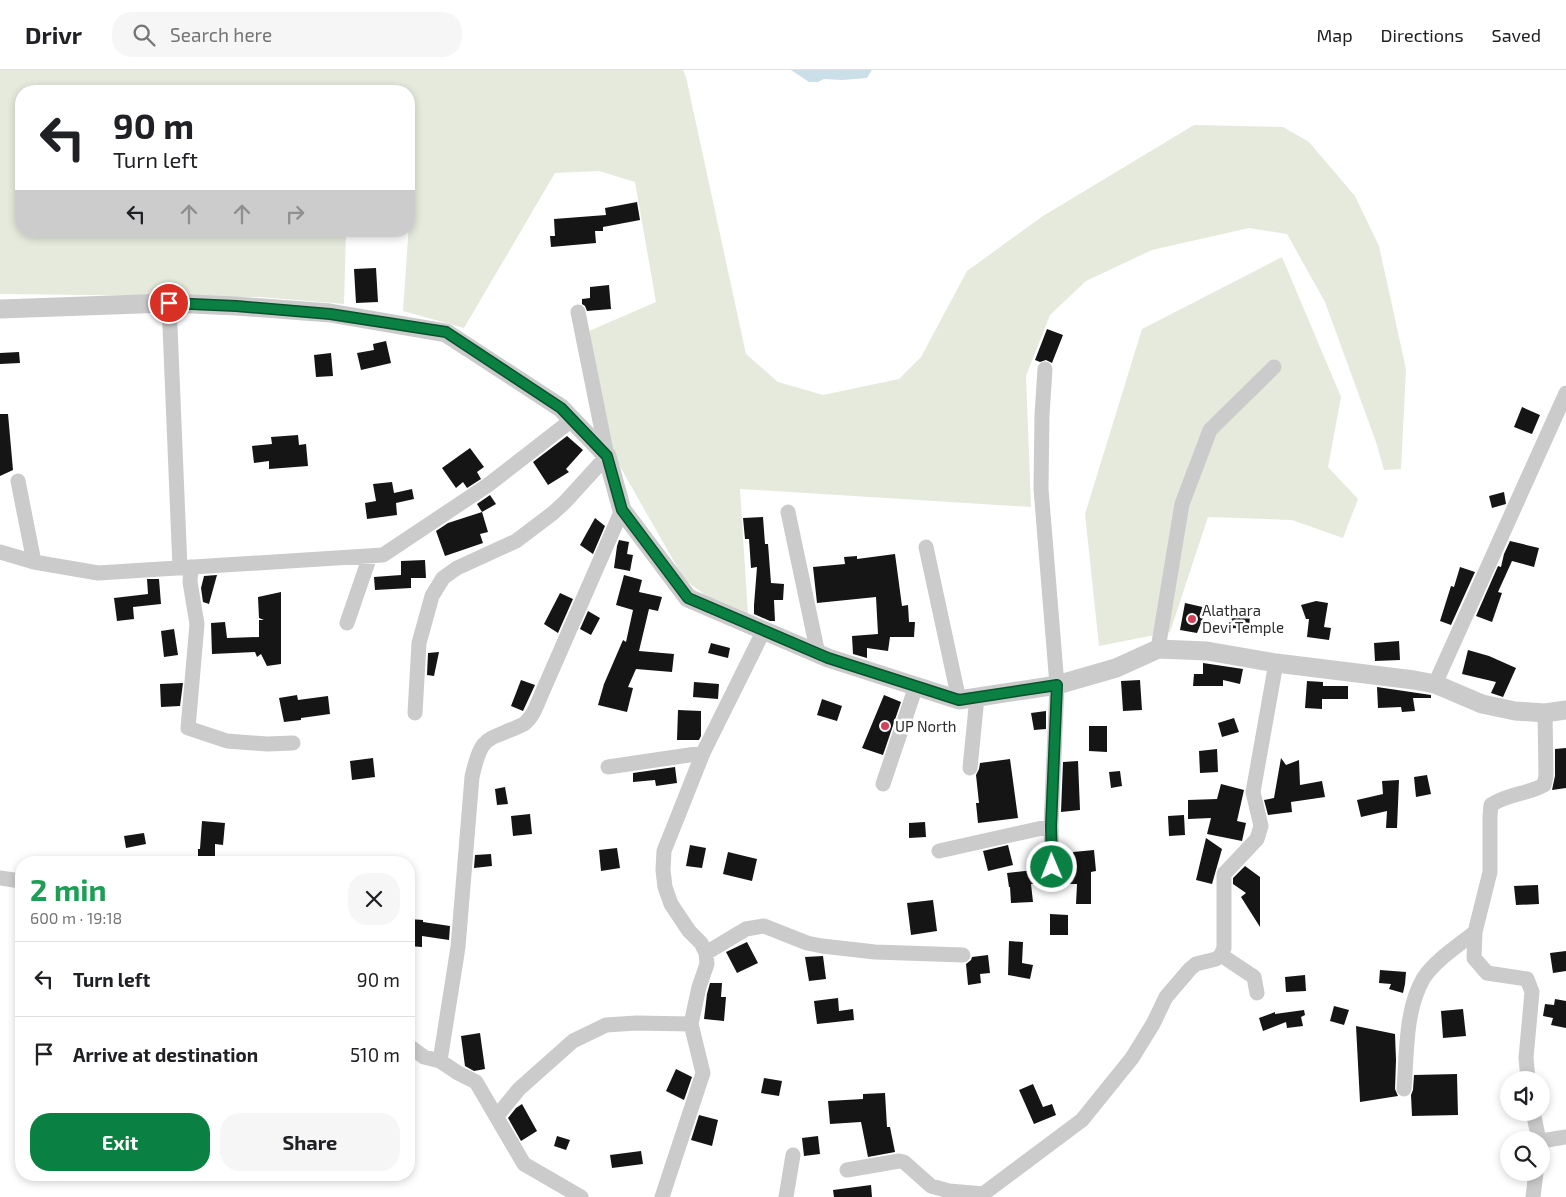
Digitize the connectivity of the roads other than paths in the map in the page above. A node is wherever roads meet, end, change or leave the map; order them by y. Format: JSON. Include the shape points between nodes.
{"nodes":[{"id":1,"x":169,"y":303,"type":"junction"},
{"id":2,"x":0,"y":309,"type":"edge"},
{"id":3,"x":578,"y":312,"type":"dead end"},
{"id":4,"x":1274,"y":367,"type":"dead end"},
{"id":5,"x":1045,"y":369,"type":"dead end"},
{"id":6,"x":1566,"y":393,"type":"edge"},
{"id":7,"x":573,"y":419,"type":"junction"},
{"id":8,"x":607,"y":456,"type":"junction"},
{"id":9,"x":18,"y":480,"type":"dead end"},
{"id":10,"x":622,"y":510,"type":"junction"},
{"id":11,"x":788,"y":512,"type":"dead end"},
{"id":12,"x":926,"y":547,"type":"dead end"},
{"id":13,"x":0,"y":552,"type":"edge"},
{"id":14,"x":370,"y":556,"type":"junction"},
{"id":15,"x":34,"y":562,"type":"junction"},
{"id":16,"x":186,"y":568,"type":"junction"},
{"id":17,"x":347,"y":623,"type":"dead end"},
{"id":18,"x":764,"y":630,"type":"junction"},
{"id":19,"x":1158,"y":649,"type":"junction"},
{"id":20,"x":818,"y":654,"type":"junction"},
{"id":21,"x":1276,"y":663,"type":"junction"},
{"id":22,"x":1435,"y":684,"type":"junction"},
{"id":23,"x":1057,"y":685,"type":"junction"},
{"id":24,"x":916,"y":686,"type":"junction"},
{"id":25,"x":968,"y":698,"type":"junction"},
{"id":26,"x":1566,"y":710,"type":"edge"},
{"id":27,"x":414,"y":713,"type":"dead end"},
{"id":28,"x":1545,"y":713,"type":"junction"},
{"id":29,"x":293,"y":743,"type":"dead end"},
{"id":30,"x":703,"y":754,"type":"junction"},
{"id":31,"x":608,"y":767,"type":"dead end"},
{"id":32,"x":970,"y":768,"type":"dead end"},
{"id":33,"x":883,"y":784,"type":"dead end"},
{"id":34,"x":1051,"y":826,"type":"junction"},
{"id":35,"x":939,"y":852,"type":"dead end"},
{"id":36,"x":1052,"y":867,"type":"dead end"},
{"id":37,"x":0,"y":878,"type":"edge"},
{"id":38,"x":15,"y":880,"type":"edge"},
{"id":39,"x":1474,"y":932,"type":"junction"},
{"id":40,"x":706,"y":953,"type":"junction"},
{"id":41,"x":963,"y":955,"type":"dead end"},
{"id":42,"x":1221,"y":955,"type":"junction"},
{"id":43,"x":1257,"y":994,"type":"dead end"},
{"id":44,"x":692,"y":1024,"type":"junction"},
{"id":45,"x":415,"y":1050,"type":"edge"},
{"id":46,"x":440,"y":1061,"type":"junction"},
{"id":47,"x":1527,"y":1071,"type":"edge"},
{"id":48,"x":1404,"y":1089,"type":"dead end"},
{"id":49,"x":497,"y":1116,"type":"junction"},
{"id":50,"x":1566,"y":1137,"type":"edge"},
{"id":51,"x":1550,"y":1139,"type":"edge"},
{"id":52,"x":792,"y":1155,"type":"dead end"},
{"id":53,"x":847,"y":1170,"type":"dead end"},
{"id":54,"x":1535,"y":1181,"type":"edge"},
{"id":55,"x":981,"y":1195,"type":"edge"},
{"id":56,"x":581,"y":1197,"type":"edge"},
{"id":57,"x":662,"y":1197,"type":"edge"},
{"id":58,"x":786,"y":1197,"type":"edge"},
{"id":59,"x":1533,"y":1197,"type":"edge"}],
"edges":[{"from":1,"to":2,"type":"street"},
{"from":1,"to":7,"type":"street","via":[[330,314],[446,332]]},
{"from":1,"to":16,"type":"street"},
{"from":3,"to":8,"type":"street"},
{"from":4,"to":19,"type":"street","via":[[1210,430],[1182,504]]},
{"from":5,"to":23,"type":"street","via":[[1041,489]]},
{"from":6,"to":22,"type":"street"},
{"from":7,"to":8,"type":"street"},
{"from":7,"to":14,"type":"street","via":[[488,485],[383,555]]},
{"from":8,"to":10,"type":"street"},
{"from":8,"to":27,"type":"street","via":[[564,502],[534,528],[516,541],[463,565],[444,578],[432,596],[419,643]]},
{"from":9,"to":15,"type":"street"},
{"from":10,"to":18,"type":"street","via":[[688,598]]},
{"from":10,"to":46,"type":"street","via":[[535,711],[524,724],[488,739],[477,757],[472,778],[458,947]]},
{"from":11,"to":20,"type":"street"},
{"from":12,"to":25,"type":"street"},
{"from":13,"to":15,"type":"street"},
{"from":14,"to":16,"type":"street"},
{"from":14,"to":17,"type":"street"},
{"from":15,"to":16,"type":"street","via":[[98,573]]},
{"from":16,"to":29,"type":"street","via":[[197,624],[188,728],[227,741]]},
{"from":18,"to":20,"type":"street"},
{"from":18,"to":30,"type":"street"},
{"from":19,"to":21,"type":"street","via":[[1207,650]]},
{"from":19,"to":23,"type":"street","via":[[1116,668]]},
{"from":20,"to":24,"type":"street"},
{"from":21,"to":22,"type":"street"},
{"from":21,"to":42,"type":"street","via":[[1253,792],[1261,826],[1258,839],[1224,874],[1224,948]]},
{"from":22,"to":28,"type":"street","via":[[1482,704]]},
{"from":23,"to":25,"type":"street"},
{"from":23,"to":34,"type":"street"},
{"from":24,"to":25,"type":"street"},
{"from":24,"to":33,"type":"street"},
{"from":25,"to":32,"type":"street"},
{"from":26,"to":28,"type":"street"},
{"from":28,"to":39,"type":"street","via":[[1544,785],[1492,805],[1490,872]]},
{"from":30,"to":31,"type":"street"},
{"from":30,"to":40,"type":"street","via":[[664,851],[663,870],[671,904]]},
{"from":34,"to":35,"type":"street"},
{"from":34,"to":36,"type":"street"},
{"from":37,"to":38,"type":"street"},
{"from":39,"to":47,"type":"street","via":[[1474,958],[1487,973],[1527,979],[1532,992]]},
{"from":39,"to":48,"type":"street","via":[[1439,961],[1424,978],[1417,993],[1409,1028]]},
{"from":40,"to":41,"type":"street","via":[[746,929],[764,926],[822,946],[875,952]]},
{"from":40,"to":44,"type":"street"},
{"from":42,"to":43,"type":"street","via":[[1254,977]]},
{"from":42,"to":55,"type":"street","via":[[1196,964],[1166,997],[1132,1058],[1082,1120]]},
{"from":44,"to":49,"type":"street","via":[[606,1025],[573,1041],[520,1089]]},
{"from":44,"to":57,"type":"street","via":[[703,1073]]},
{"from":45,"to":46,"type":"street","via":[[424,1057]]},
{"from":46,"to":49,"type":"street","via":[[476,1082]]},
{"from":49,"to":56,"type":"street","via":[[524,1164]]},
{"from":50,"to":51,"type":"street"},
{"from":52,"to":58,"type":"street"},
{"from":53,"to":55,"type":"street","via":[[899,1161],[931,1186]]},
{"from":54,"to":59,"type":"street"}]}
